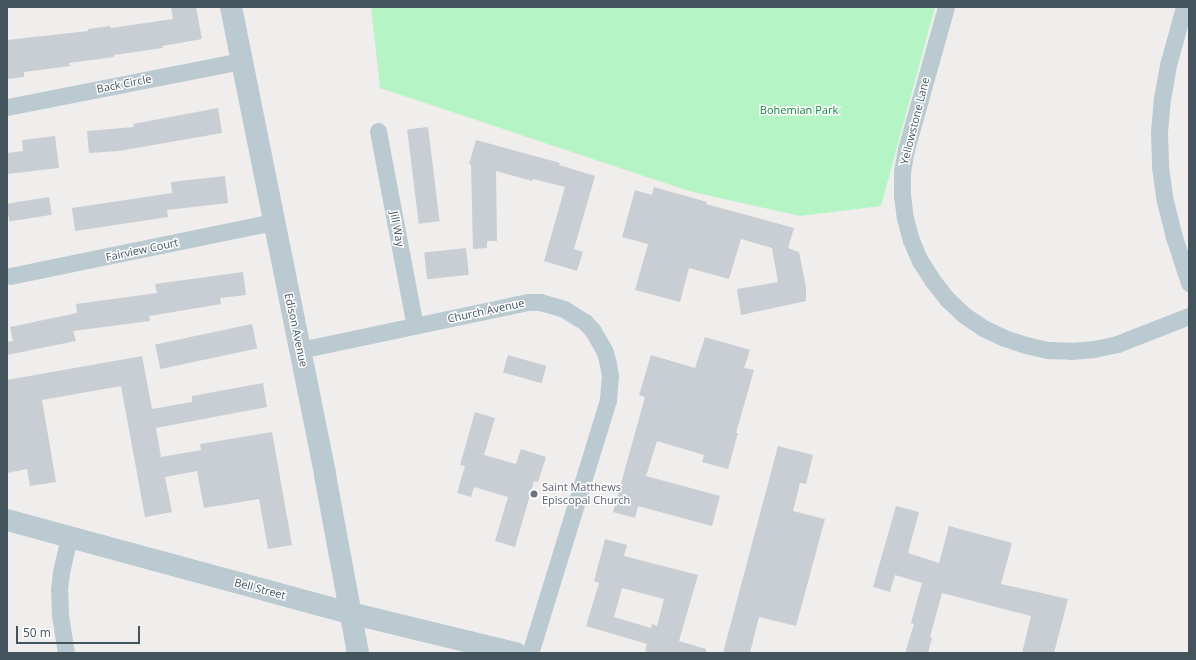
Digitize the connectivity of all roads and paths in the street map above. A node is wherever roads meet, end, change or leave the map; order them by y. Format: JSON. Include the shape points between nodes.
{"nodes":[{"id":1,"x":231,"y":7,"type":"edge"},
{"id":2,"x":946,"y":7,"type":"edge"},
{"id":3,"x":1184,"y":7,"type":"edge"},
{"id":4,"x":241,"y":61,"type":"junction"},
{"id":5,"x":7,"y":107,"type":"edge"},
{"id":6,"x":378,"y":131,"type":"dead end"},
{"id":7,"x":273,"y":222,"type":"junction"},
{"id":8,"x":10,"y":276,"type":"dead end"},
{"id":9,"x":1189,"y":282,"type":"edge"},
{"id":10,"x":1189,"y":316,"type":"edge"},
{"id":11,"x":415,"y":326,"type":"junction"},
{"id":12,"x":300,"y":350,"type":"junction"},
{"id":13,"x":7,"y":520,"type":"edge"},
{"id":14,"x":69,"y":537,"type":"junction"},
{"id":15,"x":350,"y":613,"type":"junction"},
{"id":16,"x":66,"y":653,"type":"edge"},
{"id":17,"x":358,"y":653,"type":"edge"},
{"id":18,"x":515,"y":653,"type":"edge"},
{"id":19,"x":530,"y":653,"type":"edge"}],
"edges":[{"from":1,"to":4,"type":"street","name":"Edison Avenue"},
{"from":2,"to":10,"type":"street","name":"Yellowstone Lane","via":[[906,149],[902,195],[905,218],[920,262],[947,299],[983,328],[1011,341],[1048,350],[1072,351],[1117,344]]},
{"from":3,"to":9,"type":"street","via":[[1168,65],[1159,133],[1165,201]]},
{"from":4,"to":5,"type":"street","name":"Back Circle"},
{"from":4,"to":7,"type":"street","name":"Edison Avenue"},
{"from":6,"to":11,"type":"street","name":"Jill Way"},
{"from":7,"to":8,"type":"street","name":"Fairview Court"},
{"from":7,"to":12,"type":"street","name":"Edison Avenue"},
{"from":11,"to":12,"type":"street","name":"Church Avenue"},
{"from":11,"to":19,"type":"street","name":"Church Avenue","via":[[517,304],[540,302],[564,309],[585,322],[605,352],[610,376],[608,400]]},
{"from":12,"to":15,"type":"street","name":"Edison Avenue"},
{"from":13,"to":14,"type":"street","name":"Bell Street"},
{"from":14,"to":15,"type":"street","name":"Bell Street"},
{"from":14,"to":16,"type":"street","via":[[59,590]]},
{"from":15,"to":17,"type":"street","name":"Edison Avenue"},
{"from":15,"to":18,"type":"street","name":"Bell Street"}]}
